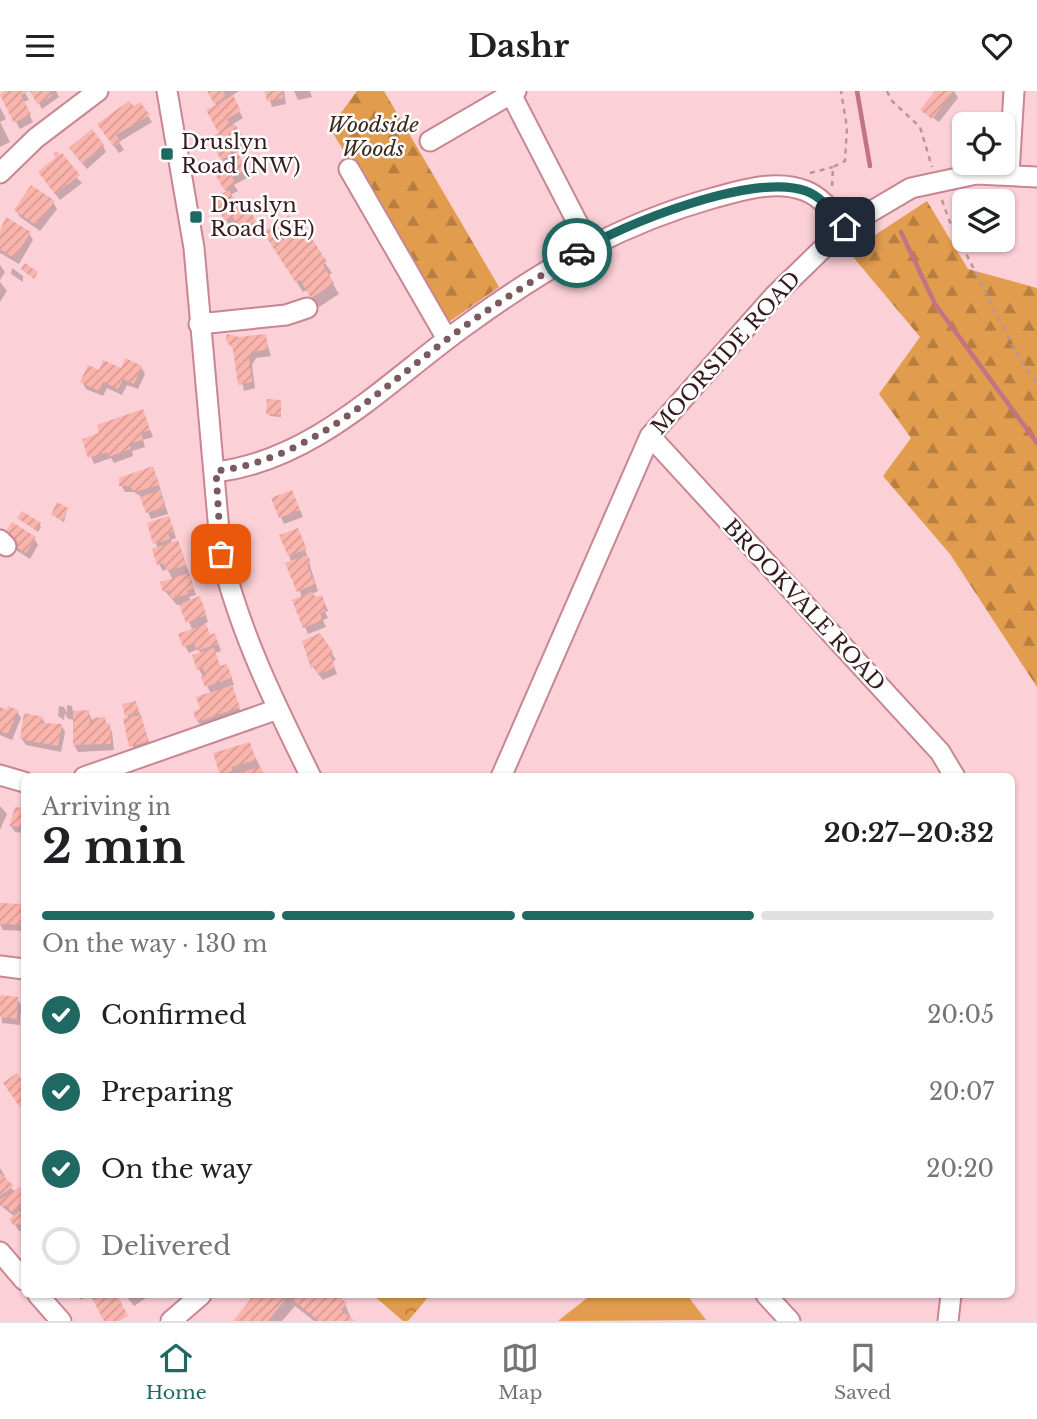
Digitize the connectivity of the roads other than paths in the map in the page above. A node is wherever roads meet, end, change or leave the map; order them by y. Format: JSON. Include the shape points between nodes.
{"nodes":[{"id":1,"x":98,"y":91,"type":"edge"},
{"id":2,"x":167,"y":91,"type":"edge"},
{"id":3,"x":1014,"y":91,"type":"edge"},
{"id":4,"x":513,"y":92,"type":"edge"},
{"id":5,"x":1013,"y":112,"type":"edge"},
{"id":6,"x":430,"y":141,"type":"dead end"},
{"id":7,"x":349,"y":169,"type":"dead end"},
{"id":8,"x":0,"y":173,"type":"edge"},
{"id":9,"x":970,"y":175,"type":"edge"},
{"id":10,"x":1015,"y":175,"type":"edge"},
{"id":11,"x":1037,"y":177,"type":"edge"},
{"id":12,"x":845,"y":227,"type":"junction"},
{"id":13,"x":589,"y":245,"type":"junction"},
{"id":14,"x":307,"y":308,"type":"dead end"},
{"id":15,"x":199,"y":324,"type":"junction"},
{"id":16,"x":447,"y":339,"type":"junction"},
{"id":17,"x":650,"y":436,"type":"junction"},
{"id":18,"x":216,"y":471,"type":"junction"},
{"id":19,"x":278,"y":709,"type":"junction"},
{"id":20,"x":95,"y":773,"type":"edge"},
{"id":21,"x":310,"y":773,"type":"edge"},
{"id":22,"x":503,"y":773,"type":"edge"},
{"id":23,"x":953,"y":773,"type":"edge"},
{"id":24,"x":0,"y":775,"type":"edge"},
{"id":25,"x":21,"y":781,"type":"edge"},
{"id":26,"x":0,"y":966,"type":"edge"},
{"id":27,"x":21,"y":969,"type":"edge"},
{"id":28,"x":0,"y":1252,"type":"edge"},
{"id":29,"x":21,"y":1276,"type":"edge"},
{"id":30,"x":41,"y":1298,"type":"edge"},
{"id":31,"x":197,"y":1298,"type":"edge"},
{"id":32,"x":769,"y":1298,"type":"edge"},
{"id":33,"x":951,"y":1298,"type":"edge"},
{"id":34,"x":61,"y":1321,"type":"edge"},
{"id":35,"x":171,"y":1321,"type":"edge"},
{"id":36,"x":790,"y":1321,"type":"edge"},
{"id":37,"x":948,"y":1321,"type":"edge"}],
"edges":[{"from":1,"to":8,"type":"street","via":[[36,138]]},
{"from":2,"to":15,"type":"street","via":[[194,249]]},
{"from":3,"to":5,"type":"street"},
{"from":4,"to":6,"type":"street"},
{"from":4,"to":13,"type":"street"},
{"from":7,"to":16,"type":"street"},
{"from":9,"to":12,"type":"street","name":"MOORSIDE ROAD","via":[[935,181],[891,198]]},
{"from":10,"to":11,"type":"street","name":"MOORSIDE ROAD"},
{"from":12,"to":13,"type":"street","via":[[806,191],[775,185],[670,211]]},
{"from":12,"to":17,"type":"street","name":"MOORSIDE ROAD","via":[[774,296]]},
{"from":13,"to":16,"type":"street"},
{"from":14,"to":15,"type":"street","via":[[286,315]]},
{"from":15,"to":18,"type":"street"},
{"from":16,"to":18,"type":"street","via":[[367,403],[298,447],[268,461]]},
{"from":17,"to":22,"type":"street","name":"MOORSIDE ROAD"},
{"from":17,"to":23,"type":"street","name":"BROOKVALE ROAD","via":[[940,752]]},
{"from":18,"to":19,"type":"street","via":[[221,554],[231,597]]},
{"from":19,"to":20,"type":"street"},
{"from":19,"to":21,"type":"street"},
{"from":24,"to":25,"type":"street"},
{"from":26,"to":27,"type":"street"},
{"from":28,"to":29,"type":"street"},
{"from":30,"to":34,"type":"street"},
{"from":31,"to":35,"type":"street"},
{"from":32,"to":36,"type":"street"},
{"from":33,"to":37,"type":"street"}]}
